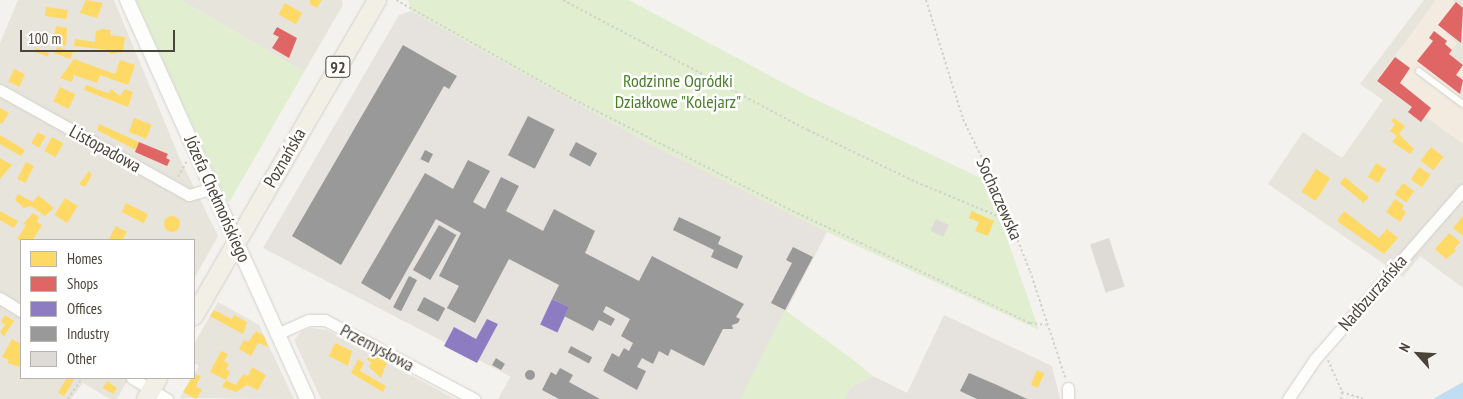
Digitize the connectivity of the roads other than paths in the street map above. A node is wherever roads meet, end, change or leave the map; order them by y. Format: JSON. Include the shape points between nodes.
{"nodes":[{"id":1,"x":127,"y":0,"type":"edge"},
{"id":2,"x":377,"y":0,"type":"edge"},
{"id":3,"x":1419,"y":71,"type":"dead end"},
{"id":4,"x":0,"y":90,"type":"edge"},
{"id":5,"x":1463,"y":104,"type":"edge"},
{"id":6,"x":212,"y":188,"type":"junction"},
{"id":7,"x":1463,"y":190,"type":"edge"},
{"id":8,"x":236,"y":242,"type":"junction"},
{"id":9,"x":0,"y":298,"type":"edge"},
{"id":10,"x":20,"y":310,"type":"edge"},
{"id":11,"x":195,"y":314,"type":"edge"},
{"id":12,"x":277,"y":334,"type":"junction"},
{"id":13,"x":134,"y":379,"type":"edge"},
{"id":14,"x":152,"y":389,"type":"edge"},
{"id":15,"x":167,"y":399,"type":"edge"},
{"id":16,"x":307,"y":399,"type":"edge"},
{"id":17,"x":474,"y":399,"type":"edge"},
{"id":18,"x":1288,"y":399,"type":"edge"}],
"edges":[{"from":1,"to":6,"type":"street","name":"Józefa Chełmońskiego"},
{"from":2,"to":8,"type":"main road","name":"Poznańska","number":"92"},
{"from":3,"to":5,"type":"lane"},
{"from":4,"to":6,"type":"street","name":"Listopadowa","via":[[189,195]]},
{"from":6,"to":8,"type":"street","name":"Józefa Chełmońskiego"},
{"from":7,"to":18,"type":"street","name":"Nadbzurzańska","via":[[1315,358]]},
{"from":8,"to":11,"type":"main road","name":"Poznańska","number":"92"},
{"from":8,"to":12,"type":"street","name":"Józefa Chełmońskiego"},
{"from":9,"to":10,"type":"street"},
{"from":12,"to":16,"type":"street","name":"Józefa Chełmońskiego"},
{"from":12,"to":17,"type":"street","name":"Przemysłowa","via":[[309,320],[325,320]]},
{"from":13,"to":14,"type":"street"},
{"from":14,"to":15,"type":"street"}]}
